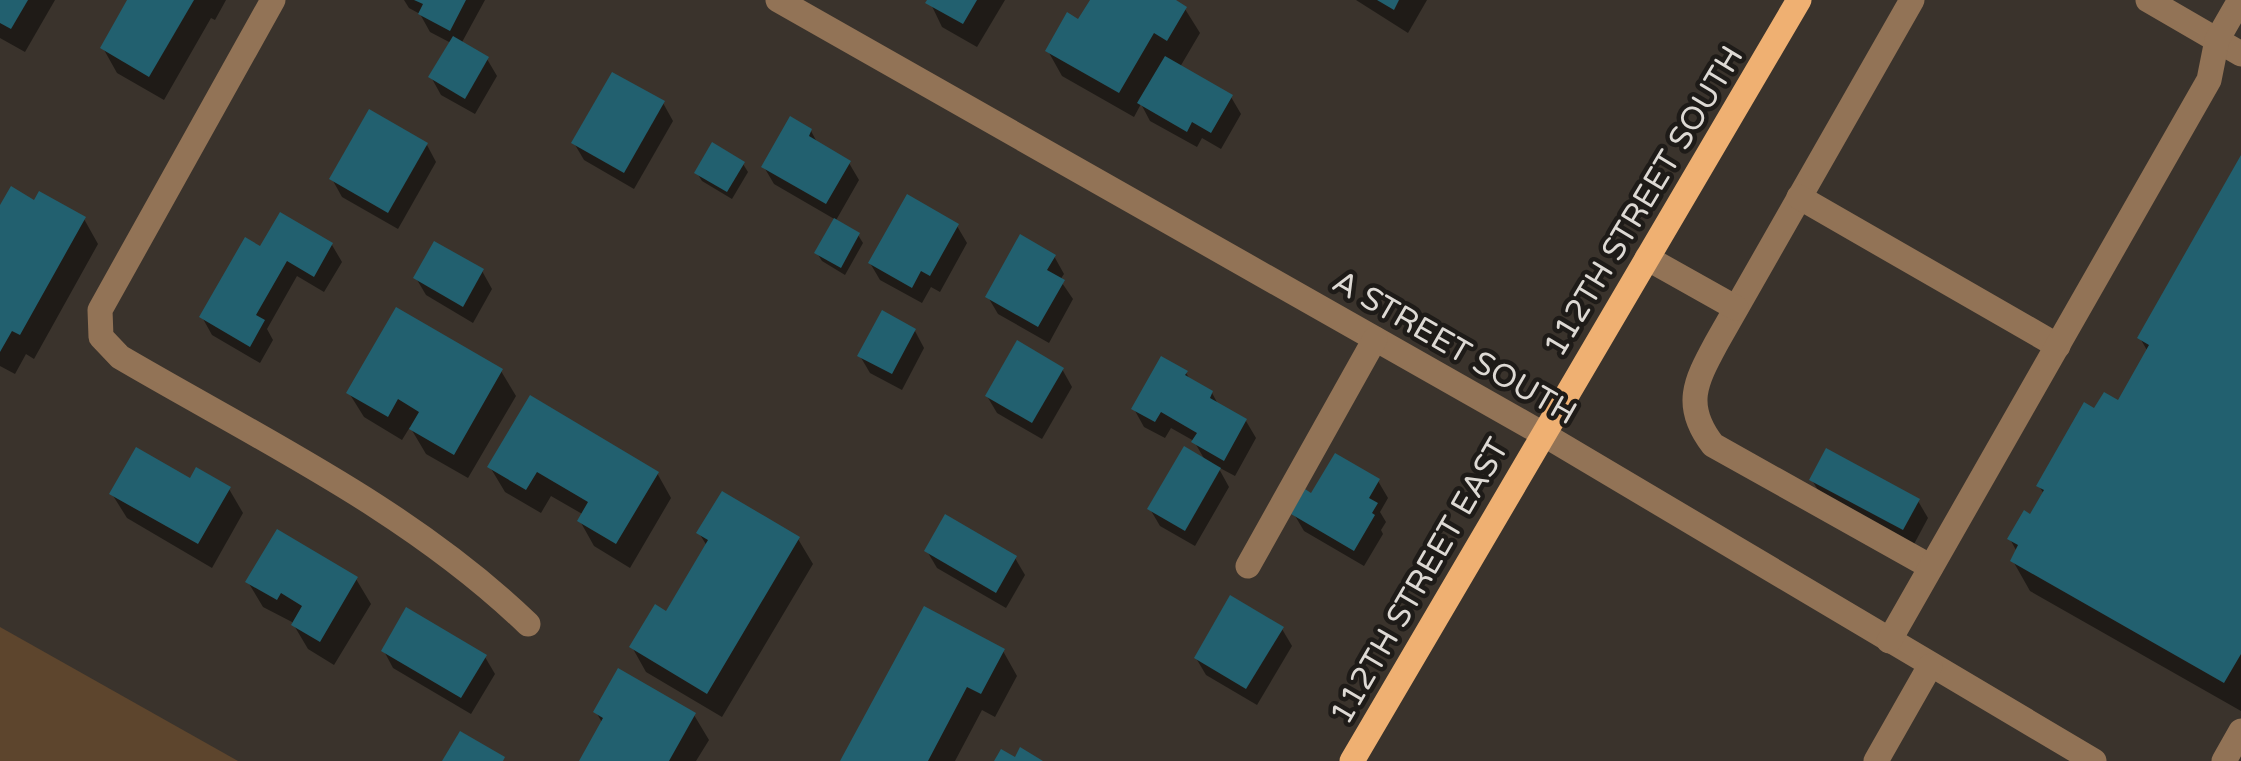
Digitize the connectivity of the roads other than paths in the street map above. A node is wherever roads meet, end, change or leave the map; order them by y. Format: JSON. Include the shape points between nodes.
{"nodes":[{"id":1,"x":273,"y":0,"type":"edge"},
{"id":2,"x":778,"y":0,"type":"edge"},
{"id":3,"x":1799,"y":0,"type":"edge"},
{"id":4,"x":1912,"y":0,"type":"edge"},
{"id":5,"x":2148,"y":0,"type":"edge"},
{"id":6,"x":2240,"y":0,"type":"edge"},
{"id":7,"x":2217,"y":40,"type":"junction"},
{"id":8,"x":2241,"y":54,"type":"edge"},
{"id":9,"x":1799,"y":197,"type":"junction"},
{"id":10,"x":1647,"y":258,"type":"junction"},
{"id":11,"x":1736,"y":308,"type":"junction"},
{"id":12,"x":1375,"y":339,"type":"junction"},
{"id":13,"x":2058,"y":346,"type":"junction"},
{"id":14,"x":1542,"y":434,"type":"junction"},
{"id":15,"x":1248,"y":566,"type":"dead end"},
{"id":16,"x":1930,"y":567,"type":"junction"},
{"id":17,"x":528,"y":624,"type":"dead end"},
{"id":18,"x":1889,"y":641,"type":"junction"},
{"id":19,"x":1930,"y":666,"type":"junction"},
{"id":20,"x":2241,"y":731,"type":"edge"},
{"id":21,"x":1352,"y":761,"type":"edge"},
{"id":22,"x":1876,"y":761,"type":"edge"},
{"id":23,"x":2094,"y":761,"type":"edge"},
{"id":24,"x":2224,"y":761,"type":"edge"}],
"edges":[{"from":1,"to":17,"type":"street","via":[[100,310],[101,337],[107,347],[399,520]]},
{"from":2,"to":12,"type":"street","name":"A STREET SOUTH"},
{"from":3,"to":10,"type":"main road","name":"112TH STREET SOUTH"},
{"from":4,"to":9,"type":"street"},
{"from":5,"to":7,"type":"street"},
{"from":6,"to":7,"type":"street"},
{"from":7,"to":8,"type":"street"},
{"from":7,"to":13,"type":"street","via":[[2209,80]]},
{"from":9,"to":11,"type":"street"},
{"from":9,"to":13,"type":"street"},
{"from":10,"to":11,"type":"street"},
{"from":10,"to":14,"type":"main road","name":"112TH STREET SOUTH"},
{"from":11,"to":16,"type":"street","via":[[1695,382],[1704,434]]},
{"from":12,"to":14,"type":"street","name":"A STREET SOUTH"},
{"from":12,"to":15,"type":"street"},
{"from":13,"to":16,"type":"street"},
{"from":14,"to":18,"type":"street","name":"A STREET SOUTH"},
{"from":14,"to":21,"type":"main road","name":"112TH STREET EAST"},
{"from":16,"to":18,"type":"street"},
{"from":18,"to":19,"type":"street","name":"A STREET SOUTH"},
{"from":19,"to":22,"type":"street"},
{"from":19,"to":23,"type":"street","name":"A STREET SOUTH"},
{"from":20,"to":24,"type":"street"}]}
